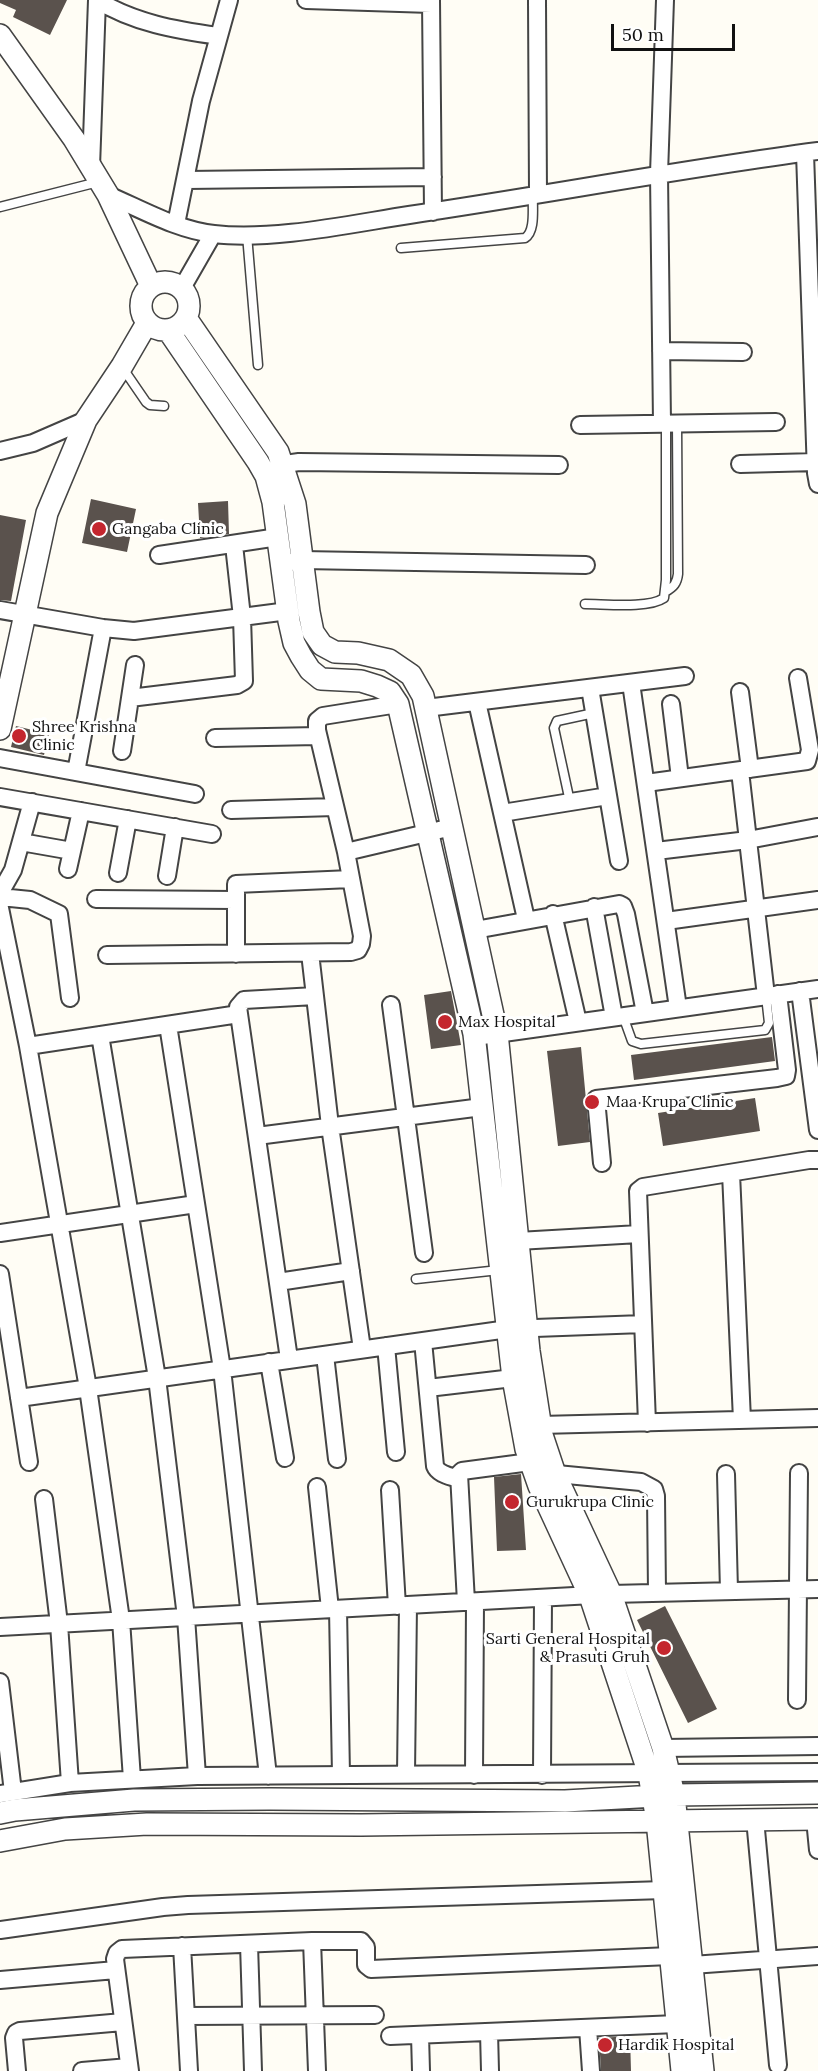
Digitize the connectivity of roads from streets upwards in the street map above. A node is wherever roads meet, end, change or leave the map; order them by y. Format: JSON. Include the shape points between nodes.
{"nodes":[{"id":1,"x":229,"y":0,"type":"edge"},
{"id":2,"x":306,"y":0,"type":"edge"},
{"id":3,"x":537,"y":0,"type":"edge"},
{"id":4,"x":665,"y":0,"type":"edge"},
{"id":5,"x":431,"y":2,"type":"edge"},
{"id":6,"x":128,"y":8,"type":"edge"},
{"id":7,"x":0,"y":35,"type":"edge"},
{"id":8,"x":218,"y":36,"type":"junction"},
{"id":9,"x":811,"y":152,"type":"edge"},
{"id":10,"x":659,"y":174,"type":"junction"},
{"id":11,"x":433,"y":177,"type":"junction"},
{"id":12,"x":187,"y":180,"type":"junction"},
{"id":13,"x":99,"y":181,"type":"junction"},
{"id":14,"x":536,"y":195,"type":"junction"},
{"id":15,"x":433,"y":212,"type":"junction"},
{"id":16,"x":176,"y":224,"type":"junction"},
{"id":17,"x":213,"y":234,"type":"junction"},
{"id":18,"x":151,"y":286,"type":"junction"},
{"id":19,"x":182,"y":288,"type":"junction"},
{"id":20,"x":186,"y":318,"type":"junction"},
{"id":21,"x":147,"y":323,"type":"junction"},
{"id":22,"x":168,"y":330,"type":"junction"},
{"id":23,"x":661,"y":351,"type":"junction"},
{"id":24,"x":743,"y":352,"type":"dead end"},
{"id":25,"x":86,"y":420,"type":"junction"},
{"id":26,"x":776,"y":422,"type":"dead end"},
{"id":27,"x":668,"y":423,"type":"junction"},
{"id":28,"x":580,"y":425,"type":"dead end"},
{"id":29,"x":816,"y":429,"type":"edge"},
{"id":30,"x":0,"y":451,"type":"edge"},
{"id":31,"x":816,"y":462,"type":"junction"},
{"id":32,"x":740,"y":464,"type":"dead end"},
{"id":33,"x":559,"y":465,"type":"dead end"},
{"id":34,"x":275,"y":471,"type":"junction"},
{"id":35,"x":818,"y":484,"type":"edge"},
{"id":36,"x":278,"y":537,"type":"junction"},
{"id":37,"x":234,"y":545,"type":"junction"},
{"id":38,"x":159,"y":555,"type":"dead end"},
{"id":39,"x":292,"y":562,"type":"junction"},
{"id":40,"x":586,"y":565,"type":"dead end"},
{"id":41,"x":0,"y":610,"type":"edge"},
{"id":42,"x":288,"y":611,"type":"junction"},
{"id":43,"x":24,"y":615,"type":"junction"},
{"id":44,"x":242,"y":617,"type":"junction"},
{"id":45,"x":103,"y":628,"type":"junction"},
{"id":46,"x":135,"y":665,"type":"dead end"},
{"id":47,"x":685,"y":676,"type":"dead end"},
{"id":48,"x":798,"y":678,"type":"dead end"},
{"id":49,"x":632,"y":683,"type":"junction"},
{"id":50,"x":590,"y":688,"type":"junction"},
{"id":51,"x":740,"y":692,"type":"dead end"},
{"id":52,"x":130,"y":698,"type":"junction"},
{"id":53,"x":477,"y":702,"type":"junction"},
{"id":54,"x":398,"y":704,"type":"junction"},
{"id":55,"x":671,"y":704,"type":"dead end"},
{"id":56,"x":426,"y":708,"type":"junction"},
{"id":57,"x":0,"y":729,"type":"edge"},
{"id":58,"x":318,"y":736,"type":"junction"},
{"id":59,"x":215,"y":738,"type":"dead end"},
{"id":60,"x":122,"y":751,"type":"dead end"},
{"id":61,"x":0,"y":758,"type":"edge"},
{"id":62,"x":745,"y":770,"type":"junction"},
{"id":63,"x":76,"y":771,"type":"junction"},
{"id":64,"x":680,"y":778,"type":"junction"},
{"id":65,"x":646,"y":783,"type":"junction"},
{"id":66,"x":195,"y":794,"type":"dead end"},
{"id":67,"x":608,"y":796,"type":"junction"},
{"id":68,"x":0,"y":797,"type":"edge"},
{"id":69,"x":32,"y":802,"type":"junction"},
{"id":70,"x":335,"y":807,"type":"junction"},
{"id":71,"x":231,"y":810,"type":"dead end"},
{"id":72,"x":81,"y":811,"type":"junction"},
{"id":73,"x":502,"y":813,"type":"junction"},
{"id":74,"x":128,"y":819,"type":"junction"},
{"id":75,"x":452,"y":826,"type":"junction"},
{"id":76,"x":175,"y":827,"type":"junction"},
{"id":77,"x":817,"y":827,"type":"edge"},
{"id":78,"x":428,"y":833,"type":"junction"},
{"id":79,"x":212,"y":834,"type":"dead end"},
{"id":80,"x":748,"y":840,"type":"junction"},
{"id":81,"x":21,"y":842,"type":"junction"},
{"id":82,"x":72,"y":851,"type":"junction"},
{"id":83,"x":656,"y":851,"type":"junction"},
{"id":84,"x":346,"y":852,"type":"junction"},
{"id":85,"x":619,"y":861,"type":"dead end"},
{"id":86,"x":68,"y":869,"type":"dead end"},
{"id":87,"x":118,"y":873,"type":"dead end"},
{"id":88,"x":167,"y":876,"type":"dead end"},
{"id":89,"x":351,"y":879,"type":"junction"},
{"id":90,"x":0,"y":895,"type":"edge"},
{"id":91,"x":96,"y":899,"type":"dead end"},
{"id":92,"x":236,"y":900,"type":"junction"},
{"id":93,"x":818,"y":900,"type":"edge"},
{"id":94,"x":594,"y":907,"type":"junction"},
{"id":95,"x":0,"y":908,"type":"edge"},
{"id":96,"x":756,"y":909,"type":"junction"},
{"id":97,"x":553,"y":914,"type":"junction"},
{"id":98,"x":526,"y":919,"type":"junction"},
{"id":99,"x":666,"y":921,"type":"junction"},
{"id":100,"x":475,"y":930,"type":"junction"},
{"id":101,"x":310,"y":953,"type":"junction"},
{"id":102,"x":107,"y":954,"type":"dead end"},
{"id":103,"x":236,"y":954,"type":"junction"},
{"id":104,"x":6,"y":967,"type":"edge"},
{"id":105,"x":818,"y":989,"type":"edge"},
{"id":106,"x":800,"y":991,"type":"junction"},
{"id":107,"x":772,"y":995,"type":"junction"},
{"id":108,"x":315,"y":996,"type":"junction"},
{"id":109,"x":70,"y":998,"type":"dead end"},
{"id":110,"x":391,"y":1005,"type":"dead end"},
{"id":111,"x":678,"y":1008,"type":"junction"},
{"id":112,"x":645,"y":1013,"type":"junction"},
{"id":113,"x":239,"y":1014,"type":"junction"},
{"id":114,"x":618,"y":1016,"type":"junction"},
{"id":115,"x":578,"y":1022,"type":"junction"},
{"id":116,"x":168,"y":1025,"type":"junction"},
{"id":117,"x":497,"y":1033,"type":"junction"},
{"id":118,"x":100,"y":1035,"type":"junction"},
{"id":119,"x":475,"y":1037,"type":"junction"},
{"id":120,"x":28,"y":1046,"type":"junction"},
{"id":121,"x":482,"y":1107,"type":"junction"},
{"id":122,"x":406,"y":1117,"type":"junction"},
{"id":123,"x":330,"y":1126,"type":"junction"},
{"id":124,"x":818,"y":1130,"type":"edge"},
{"id":125,"x":257,"y":1136,"type":"junction"},
{"id":126,"x":818,"y":1160,"type":"edge"},
{"id":127,"x":602,"y":1163,"type":"dead end"},
{"id":128,"x":731,"y":1173,"type":"junction"},
{"id":129,"x":196,"y":1204,"type":"junction"},
{"id":130,"x":130,"y":1214,"type":"junction"},
{"id":131,"x":59,"y":1223,"type":"junction"},
{"id":132,"x":0,"y":1233,"type":"edge"},
{"id":133,"x":639,"y":1234,"type":"junction"},
{"id":134,"x":518,"y":1241,"type":"junction"},
{"id":135,"x":424,"y":1253,"type":"dead end"},
{"id":136,"x":351,"y":1271,"type":"junction"},
{"id":137,"x":0,"y":1274,"type":"edge"},
{"id":138,"x":278,"y":1282,"type":"junction"},
{"id":139,"x":643,"y":1324,"type":"junction"},
{"id":140,"x":517,"y":1329,"type":"junction"},
{"id":141,"x":423,"y":1341,"type":"junction"},
{"id":142,"x":386,"y":1346,"type":"junction"},
{"id":143,"x":362,"y":1349,"type":"junction"},
{"id":144,"x":325,"y":1354,"type":"junction"},
{"id":145,"x":289,"y":1359,"type":"junction"},
{"id":146,"x":269,"y":1362,"type":"junction"},
{"id":147,"x":222,"y":1369,"type":"junction"},
{"id":148,"x":157,"y":1378,"type":"junction"},
{"id":149,"x":513,"y":1378,"type":"junction"},
{"id":150,"x":88,"y":1388,"type":"junction"},
{"id":151,"x":428,"y":1388,"type":"junction"},
{"id":152,"x":19,"y":1398,"type":"junction"},
{"id":153,"x":818,"y":1418,"type":"edge"},
{"id":154,"x":742,"y":1420,"type":"junction"},
{"id":155,"x":647,"y":1423,"type":"junction"},
{"id":156,"x":540,"y":1425,"type":"junction"},
{"id":157,"x":396,"y":1452,"type":"dead end"},
{"id":158,"x":285,"y":1458,"type":"dead end"},
{"id":159,"x":337,"y":1459,"type":"dead end"},
{"id":160,"x":29,"y":1462,"type":"dead end"},
{"id":161,"x":532,"y":1467,"type":"junction"},
{"id":162,"x":799,"y":1473,"type":"dead end"},
{"id":163,"x":555,"y":1474,"type":"junction"},
{"id":164,"x":726,"y":1474,"type":"dead end"},
{"id":165,"x":458,"y":1479,"type":"junction"},
{"id":166,"x":317,"y":1487,"type":"dead end"},
{"id":167,"x":390,"y":1490,"type":"dead end"},
{"id":168,"x":44,"y":1499,"type":"dead end"},
{"id":169,"x":798,"y":1589,"type":"junction"},
{"id":170,"x":818,"y":1589,"type":"edge"},
{"id":171,"x":729,"y":1591,"type":"junction"},
{"id":172,"x":657,"y":1593,"type":"junction"},
{"id":173,"x":601,"y":1595,"type":"junction"},
{"id":174,"x":543,"y":1598,"type":"junction"},
{"id":175,"x":471,"y":1602,"type":"junction"},
{"id":176,"x":402,"y":1606,"type":"junction"},
{"id":177,"x":334,"y":1609,"type":"junction"},
{"id":178,"x":251,"y":1614,"type":"junction"},
{"id":179,"x":186,"y":1617,"type":"junction"},
{"id":180,"x":122,"y":1620,"type":"junction"},
{"id":181,"x":59,"y":1624,"type":"junction"},
{"id":182,"x":0,"y":1627,"type":"edge"},
{"id":183,"x":0,"y":1682,"type":"edge"},
{"id":184,"x":797,"y":1700,"type":"dead end"},
{"id":185,"x":818,"y":1746,"type":"edge"},
{"id":186,"x":663,"y":1748,"type":"junction"},
{"id":187,"x":818,"y":1772,"type":"edge"},
{"id":188,"x":406,"y":1774,"type":"junction"},
{"id":189,"x":659,"y":1774,"type":"junction"},
{"id":190,"x":341,"y":1775,"type":"junction"},
{"id":191,"x":474,"y":1775,"type":"junction"},
{"id":192,"x":542,"y":1775,"type":"junction"},
{"id":193,"x":197,"y":1776,"type":"junction"},
{"id":194,"x":268,"y":1776,"type":"junction"},
{"id":195,"x":132,"y":1779,"type":"junction"},
{"id":196,"x":70,"y":1783,"type":"junction"},
{"id":197,"x":6,"y":1793,"type":"edge"},
{"id":198,"x":818,"y":1793,"type":"edge"},
{"id":199,"x":663,"y":1796,"type":"junction"},
{"id":200,"x":0,"y":1813,"type":"edge"},
{"id":201,"x":755,"y":1819,"type":"junction"},
{"id":202,"x":816,"y":1819,"type":"edge"},
{"id":203,"x":667,"y":1820,"type":"junction"},
{"id":204,"x":0,"y":1841,"type":"edge"},
{"id":205,"x":818,"y":1850,"type":"edge"},
{"id":206,"x":664,"y":1890,"type":"junction"},
{"id":207,"x":0,"y":1930,"type":"edge"},
{"id":208,"x":312,"y":1941,"type":"junction"},
{"id":209,"x":249,"y":1944,"type":"junction"},
{"id":210,"x":182,"y":1946,"type":"junction"},
{"id":211,"x":670,"y":1956,"type":"junction"},
{"id":212,"x":818,"y":1956,"type":"edge"},
{"id":213,"x":768,"y":1959,"type":"junction"},
{"id":214,"x":692,"y":1965,"type":"junction"},
{"id":215,"x":116,"y":1970,"type":"junction"},
{"id":216,"x":0,"y":1980,"type":"edge"},
{"id":217,"x":251,"y":2015,"type":"junction"},
{"id":218,"x":315,"y":2015,"type":"junction"},
{"id":219,"x":375,"y":2015,"type":"dead end"},
{"id":220,"x":186,"y":2016,"type":"junction"},
{"id":221,"x":123,"y":2022,"type":"junction"},
{"id":222,"x":677,"y":2024,"type":"junction"},
{"id":223,"x":588,"y":2028,"type":"junction"},
{"id":224,"x":489,"y":2032,"type":"junction"},
{"id":225,"x":420,"y":2035,"type":"junction"},
{"id":226,"x":390,"y":2036,"type":"dead end"},
{"id":227,"x":778,"y":2065,"type":"dead end"},
{"id":228,"x":129,"y":2069,"type":"edge"},
{"id":229,"x":17,"y":2071,"type":"edge"},
{"id":230,"x":82,"y":2071,"type":"edge"},
{"id":231,"x":189,"y":2071,"type":"edge"},
{"id":232,"x":253,"y":2071,"type":"edge"},
{"id":233,"x":317,"y":2071,"type":"edge"},
{"id":234,"x":421,"y":2071,"type":"edge"},
{"id":235,"x":490,"y":2071,"type":"edge"},
{"id":236,"x":591,"y":2071,"type":"edge"},
{"id":237,"x":682,"y":2071,"type":"edge"},
{"id":238,"x":703,"y":2071,"type":"edge"}],
"edges":[{"from":1,"to":8,"type":"street"},
{"from":2,"to":5,"type":"street"},
{"from":3,"to":14,"type":"street"},
{"from":4,"to":10,"type":"street"},
{"from":5,"to":11,"type":"street"},
{"from":6,"to":8,"type":"street","via":[[183,31]]},
{"from":6,"to":13,"type":"street","via":[[97,0]]},
{"from":7,"to":13,"type":"street"},
{"from":8,"to":12,"type":"street"},
{"from":9,"to":10,"type":"street"},
{"from":9,"to":29,"type":"street"},
{"from":10,"to":14,"type":"street"},
{"from":10,"to":23,"type":"street"},
{"from":11,"to":12,"type":"street"},
{"from":11,"to":15,"type":"street"},
{"from":12,"to":16,"type":"street"},
{"from":13,"to":16,"type":"street"},
{"from":13,"to":18,"type":"street"},
{"from":14,"to":15,"type":"street"},
{"from":15,"to":17,"type":"street","via":[[285,233]]},
{"from":16,"to":17,"type":"street"},
{"from":17,"to":19,"type":"street"},
{"from":18,"to":19,"type":"street","via":[[161,282]]},
{"from":18,"to":21,"type":"street","via":[[140,303]]},
{"from":19,"to":20,"type":"street","via":[[188,297]]},
{"from":20,"to":22,"type":"street"},
{"from":20,"to":34,"type":"street","via":[[278,452]]},
{"from":21,"to":22,"type":"street"},
{"from":21,"to":25,"type":"street"},
{"from":22,"to":34,"type":"street","via":[[258,462]]},
{"from":23,"to":24,"type":"street"},
{"from":23,"to":27,"type":"street"},
{"from":25,"to":30,"type":"street"},
{"from":25,"to":43,"type":"street","via":[[47,513]]},
{"from":26,"to":27,"type":"street"},
{"from":27,"to":28,"type":"street"},
{"from":29,"to":31,"type":"street"},
{"from":31,"to":32,"type":"street"},
{"from":31,"to":35,"type":"street"},
{"from":33,"to":34,"type":"street","via":[[299,462],[285,464]]},
{"from":34,"to":36,"type":"street","via":[[273,502]]},
{"from":34,"to":39,"type":"street","via":[[295,504]]},
{"from":36,"to":37,"type":"street"},
{"from":36,"to":39,"type":"street"},
{"from":37,"to":38,"type":"street"},
{"from":37,"to":44,"type":"street"},
{"from":39,"to":40,"type":"street"},
{"from":39,"to":42,"type":"street"},
{"from":39,"to":56,"type":"street","via":[[313,632],[322,645],[335,652],[389,660],[411,675]]},
{"from":41,"to":43,"type":"street"},
{"from":42,"to":44,"type":"street"},
{"from":42,"to":54,"type":"street","via":[[294,643],[321,679],[377,686],[390,692]]},
{"from":43,"to":45,"type":"street"},
{"from":43,"to":57,"type":"street"},
{"from":44,"to":45,"type":"street","via":[[149,630]]},
{"from":44,"to":52,"type":"street","via":[[244,681]]},
{"from":45,"to":63,"type":"street"},
{"from":46,"to":52,"type":"street"},
{"from":47,"to":49,"type":"street"},
{"from":48,"to":62,"type":"street","via":[[809,757],[803,763]]},
{"from":49,"to":50,"type":"street"},
{"from":49,"to":65,"type":"street"},
{"from":50,"to":53,"type":"street"},
{"from":50,"to":67,"type":"street"},
{"from":51,"to":62,"type":"street"},
{"from":52,"to":60,"type":"street"},
{"from":53,"to":56,"type":"street"},
{"from":53,"to":73,"type":"street"},
{"from":54,"to":58,"type":"street","via":[[323,716],[317,721]]},
{"from":54,"to":78,"type":"street"},
{"from":55,"to":64,"type":"street"},
{"from":56,"to":75,"type":"street"},
{"from":58,"to":59,"type":"street"},
{"from":58,"to":70,"type":"street"},
{"from":61,"to":63,"type":"street"},
{"from":62,"to":64,"type":"street"},
{"from":62,"to":80,"type":"street"},
{"from":63,"to":66,"type":"street"},
{"from":64,"to":65,"type":"street"},
{"from":65,"to":83,"type":"street"},
{"from":67,"to":73,"type":"street"},
{"from":67,"to":85,"type":"street"},
{"from":68,"to":69,"type":"street"},
{"from":69,"to":72,"type":"street"},
{"from":69,"to":81,"type":"street"},
{"from":70,"to":71,"type":"street"},
{"from":70,"to":84,"type":"street"},
{"from":72,"to":74,"type":"street"},
{"from":72,"to":82,"type":"street"},
{"from":73,"to":98,"type":"street"},
{"from":74,"to":76,"type":"street"},
{"from":74,"to":87,"type":"street"},
{"from":75,"to":78,"type":"street"},
{"from":75,"to":100,"type":"street"},
{"from":76,"to":79,"type":"street"},
{"from":76,"to":88,"type":"street"},
{"from":77,"to":80,"type":"street"},
{"from":78,"to":84,"type":"street"},
{"from":78,"to":119,"type":"street"},
{"from":80,"to":83,"type":"street"},
{"from":80,"to":96,"type":"street"},
{"from":81,"to":82,"type":"street"},
{"from":81,"to":90,"type":"street"},
{"from":82,"to":86,"type":"street"},
{"from":83,"to":99,"type":"street"},
{"from":84,"to":89,"type":"street"},
{"from":89,"to":92,"type":"street","via":[[236,884]]},
{"from":89,"to":101,"type":"street","via":[[361,944],[358,950]]},
{"from":90,"to":109,"type":"street","via":[[30,900],[59,914]]},
{"from":91,"to":92,"type":"street"},
{"from":92,"to":103,"type":"street"},
{"from":93,"to":96,"type":"street"},
{"from":94,"to":97,"type":"street"},
{"from":94,"to":112,"type":"street","via":[[623,906]]},
{"from":94,"to":114,"type":"street"},
{"from":95,"to":104,"type":"street"},
{"from":96,"to":99,"type":"street"},
{"from":96,"to":107,"type":"street"},
{"from":97,"to":98,"type":"street"},
{"from":97,"to":115,"type":"street"},
{"from":98,"to":100,"type":"street"},
{"from":99,"to":111,"type":"street"},
{"from":100,"to":117,"type":"street"},
{"from":101,"to":103,"type":"street"},
{"from":101,"to":108,"type":"street"},
{"from":102,"to":103,"type":"street"},
{"from":104,"to":120,"type":"street"},
{"from":105,"to":106,"type":"street"},
{"from":106,"to":107,"type":"street"},
{"from":106,"to":124,"type":"street"},
{"from":107,"to":111,"type":"street"},
{"from":107,"to":127,"type":"street","via":[[786,1076],[596,1099]]},
{"from":108,"to":113,"type":"street","via":[[244,1000],[238,1007]]},
{"from":108,"to":123,"type":"street"},
{"from":110,"to":122,"type":"street"},
{"from":111,"to":112,"type":"street"},
{"from":112,"to":114,"type":"street"},
{"from":113,"to":116,"type":"street"},
{"from":113,"to":125,"type":"street"},
{"from":114,"to":115,"type":"street"},
{"from":115,"to":117,"type":"street"},
{"from":116,"to":118,"type":"street"},
{"from":116,"to":129,"type":"street"},
{"from":117,"to":119,"type":"street"},
{"from":117,"to":134,"type":"street"},
{"from":118,"to":120,"type":"street"},
{"from":118,"to":130,"type":"street"},
{"from":119,"to":121,"type":"street"},
{"from":120,"to":131,"type":"street"},
{"from":121,"to":122,"type":"street"},
{"from":121,"to":140,"type":"street","via":[[501,1269]]},
{"from":122,"to":123,"type":"street"},
{"from":122,"to":135,"type":"street"},
{"from":123,"to":125,"type":"street"},
{"from":123,"to":136,"type":"street"},
{"from":125,"to":138,"type":"street"},
{"from":126,"to":128,"type":"street"},
{"from":128,"to":133,"type":"street","via":[[643,1187],[638,1191]]},
{"from":128,"to":154,"type":"street"},
{"from":129,"to":130,"type":"street"},
{"from":129,"to":147,"type":"street"},
{"from":130,"to":131,"type":"street"},
{"from":130,"to":148,"type":"street"},
{"from":131,"to":132,"type":"street"},
{"from":131,"to":150,"type":"street"},
{"from":133,"to":134,"type":"street"},
{"from":133,"to":139,"type":"street"},
{"from":134,"to":140,"type":"street"},
{"from":136,"to":138,"type":"street"},
{"from":136,"to":143,"type":"street"},
{"from":137,"to":152,"type":"street"},
{"from":138,"to":145,"type":"street"},
{"from":139,"to":140,"type":"street"},
{"from":139,"to":155,"type":"street"},
{"from":140,"to":141,"type":"street"},
{"from":140,"to":149,"type":"street"},
{"from":140,"to":156,"type":"street"},
{"from":141,"to":142,"type":"street"},
{"from":141,"to":151,"type":"street"},
{"from":142,"to":143,"type":"street"},
{"from":142,"to":157,"type":"street"},
{"from":143,"to":144,"type":"street"},
{"from":144,"to":145,"type":"street"},
{"from":144,"to":159,"type":"street"},
{"from":145,"to":146,"type":"street"},
{"from":146,"to":147,"type":"street"},
{"from":146,"to":158,"type":"street"},
{"from":147,"to":148,"type":"street"},
{"from":147,"to":178,"type":"street"},
{"from":148,"to":150,"type":"street"},
{"from":148,"to":179,"type":"street"},
{"from":149,"to":151,"type":"street"},
{"from":149,"to":161,"type":"street"},
{"from":150,"to":152,"type":"street"},
{"from":150,"to":180,"type":"street"},
{"from":151,"to":165,"type":"street","via":[[436,1470]]},
{"from":152,"to":160,"type":"street"},
{"from":153,"to":154,"type":"street"},
{"from":154,"to":155,"type":"street"},
{"from":155,"to":156,"type":"street"},
{"from":156,"to":163,"type":"street"},
{"from":161,"to":163,"type":"street"},
{"from":161,"to":165,"type":"street","via":[[462,1471]]},
{"from":161,"to":173,"type":"street"},
{"from":162,"to":169,"type":"street"},
{"from":163,"to":172,"type":"street","via":[[640,1482],[654,1489]]},
{"from":163,"to":173,"type":"street"},
{"from":164,"to":171,"type":"street"},
{"from":165,"to":175,"type":"street"},
{"from":166,"to":177,"type":"street"},
{"from":167,"to":176,"type":"street"},
{"from":168,"to":181,"type":"street"},
{"from":169,"to":170,"type":"street"},
{"from":169,"to":171,"type":"street"},
{"from":169,"to":184,"type":"street"},
{"from":171,"to":172,"type":"street"},
{"from":172,"to":173,"type":"street"},
{"from":173,"to":174,"type":"street"},
{"from":173,"to":186,"type":"street"},
{"from":173,"to":189,"type":"street"},
{"from":174,"to":175,"type":"street"},
{"from":174,"to":192,"type":"street"},
{"from":175,"to":176,"type":"street"},
{"from":175,"to":191,"type":"street"},
{"from":176,"to":177,"type":"street"},
{"from":176,"to":188,"type":"street"},
{"from":177,"to":178,"type":"street"},
{"from":177,"to":190,"type":"street"},
{"from":178,"to":179,"type":"street"},
{"from":178,"to":194,"type":"street"},
{"from":179,"to":180,"type":"street"},
{"from":179,"to":193,"type":"street"},
{"from":180,"to":181,"type":"street"},
{"from":180,"to":195,"type":"street"},
{"from":181,"to":182,"type":"street"},
{"from":181,"to":196,"type":"street"},
{"from":183,"to":197,"type":"street"},
{"from":185,"to":186,"type":"street"},
{"from":186,"to":189,"type":"street"},
{"from":187,"to":189,"type":"street"},
{"from":188,"to":190,"type":"street"},
{"from":188,"to":191,"type":"street"},
{"from":189,"to":192,"type":"street"},
{"from":189,"to":199,"type":"street"},
{"from":190,"to":194,"type":"street"},
{"from":191,"to":192,"type":"street"},
{"from":193,"to":194,"type":"street"},
{"from":193,"to":195,"type":"street"},
{"from":195,"to":196,"type":"street"},
{"from":196,"to":197,"type":"street"},
{"from":198,"to":199,"type":"street"},
{"from":199,"to":200,"type":"street","via":[[565,1801],[134,1800]]},
{"from":199,"to":203,"type":"street"},
{"from":201,"to":202,"type":"street"},
{"from":201,"to":203,"type":"street"},
{"from":201,"to":213,"type":"street"},
{"from":202,"to":205,"type":"street"},
{"from":203,"to":204,"type":"street","via":[[147,1824],[65,1829]]},
{"from":203,"to":206,"type":"street"},
{"from":203,"to":214,"type":"street"},
{"from":206,"to":207,"type":"street","via":[[188,1905]]},
{"from":206,"to":211,"type":"street"},
{"from":208,"to":209,"type":"street"},
{"from":208,"to":211,"type":"street","via":[[361,1941],[366,1947],[366,1965],[371,1969]]},
{"from":208,"to":218,"type":"street"},
{"from":209,"to":210,"type":"street"},
{"from":209,"to":217,"type":"street"},
{"from":210,"to":215,"type":"street","via":[[122,1949],[115,1959]]},
{"from":210,"to":220,"type":"street"},
{"from":211,"to":222,"type":"street"},
{"from":212,"to":213,"type":"street"},
{"from":213,"to":214,"type":"street"},
{"from":213,"to":227,"type":"street"},
{"from":214,"to":238,"type":"street"},
{"from":215,"to":216,"type":"street"},
{"from":215,"to":221,"type":"street"},
{"from":217,"to":218,"type":"street"},
{"from":217,"to":220,"type":"street"},
{"from":217,"to":232,"type":"street"},
{"from":218,"to":219,"type":"street"},
{"from":218,"to":233,"type":"street"},
{"from":220,"to":231,"type":"street"},
{"from":221,"to":228,"type":"street"},
{"from":221,"to":229,"type":"street","via":[[20,2031],[14,2038]]},
{"from":222,"to":223,"type":"street"},
{"from":222,"to":237,"type":"street"},
{"from":223,"to":224,"type":"street"},
{"from":223,"to":236,"type":"street"},
{"from":224,"to":225,"type":"street"},
{"from":224,"to":235,"type":"street"},
{"from":225,"to":226,"type":"street"},
{"from":225,"to":234,"type":"street"},
{"from":228,"to":230,"type":"street"}]}
